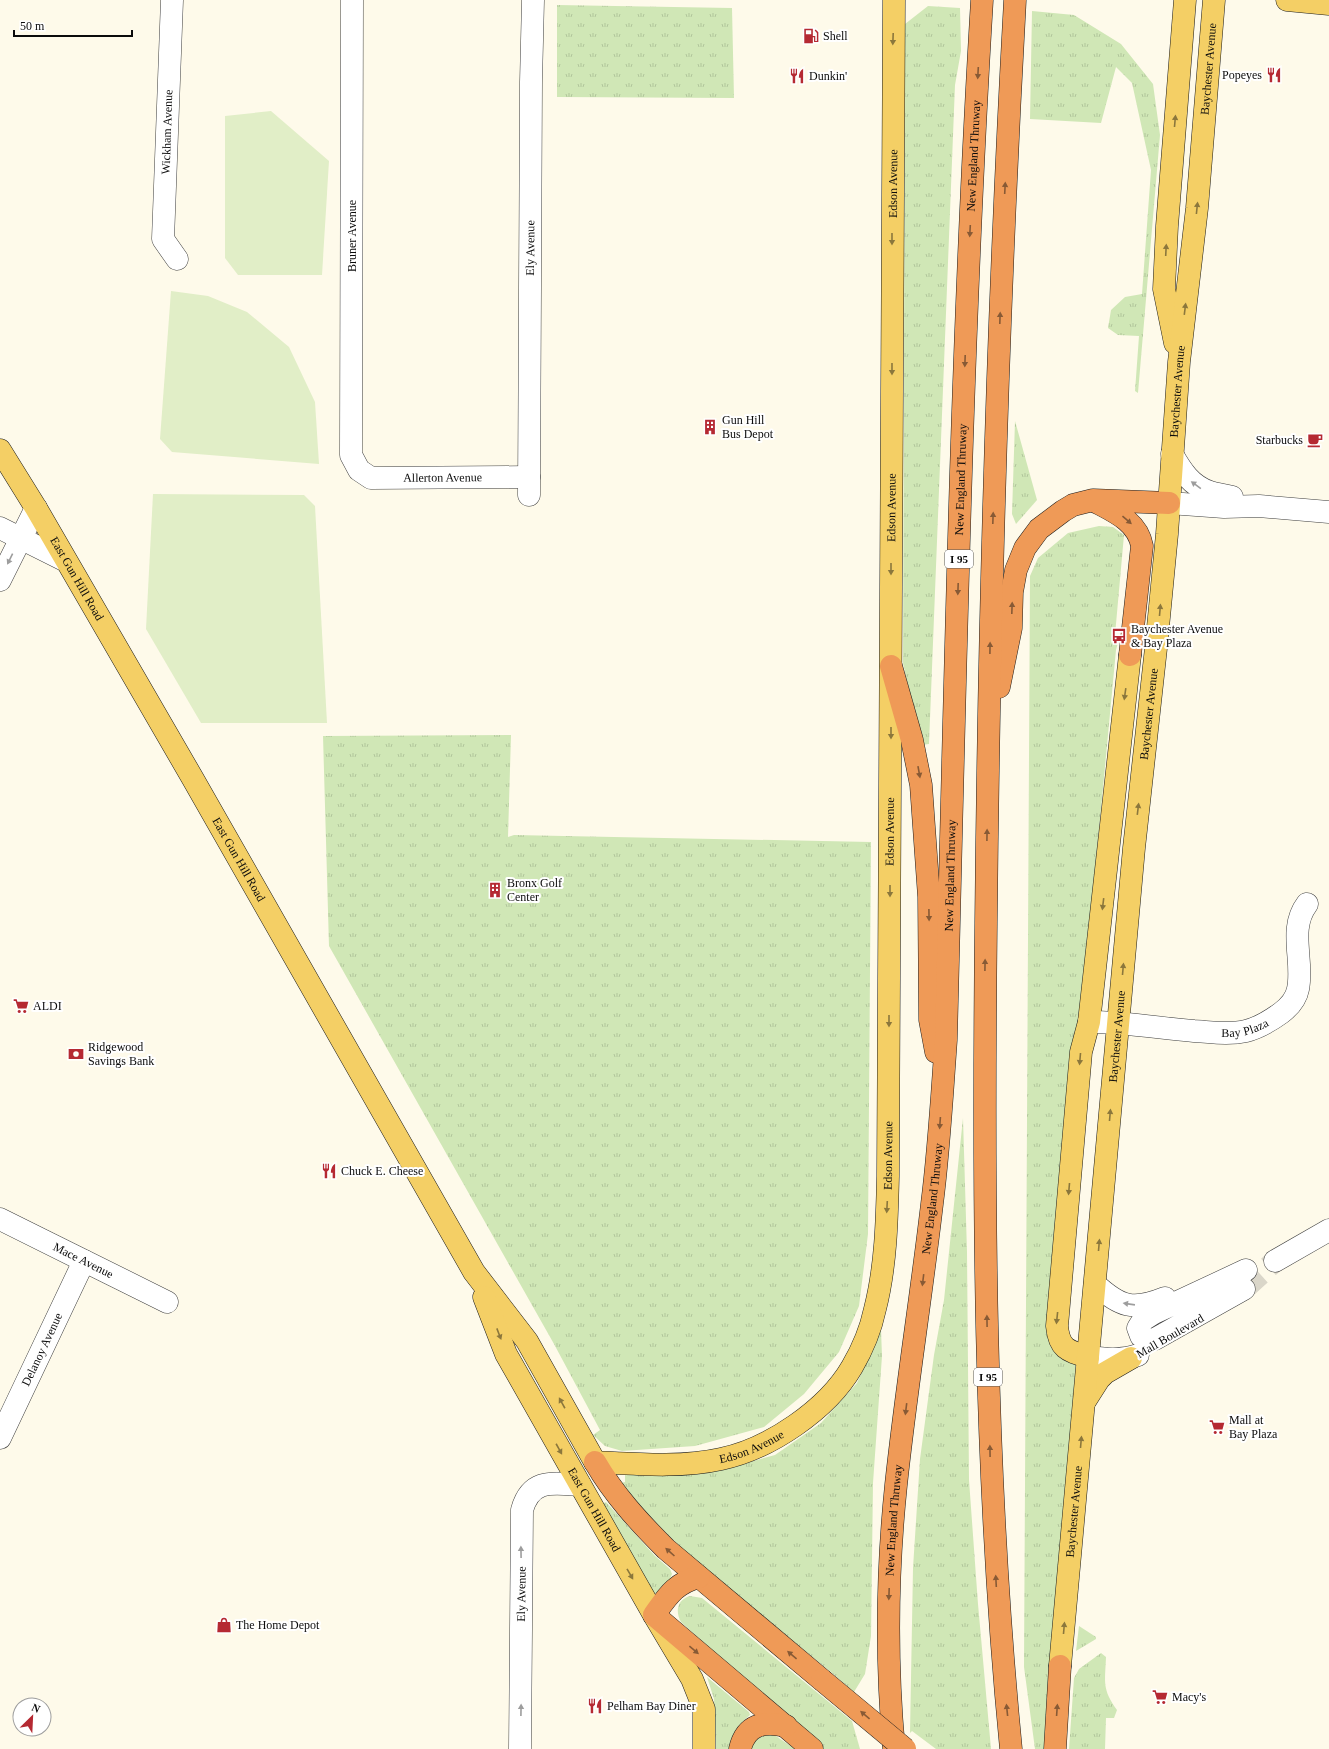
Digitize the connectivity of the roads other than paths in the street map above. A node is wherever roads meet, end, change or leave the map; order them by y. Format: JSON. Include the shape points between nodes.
{"nodes":[{"id":1,"x":172,"y":0,"type":"edge"},
{"id":2,"x":352,"y":0,"type":"edge"},
{"id":3,"x":533,"y":0,"type":"edge"},
{"id":4,"x":894,"y":0,"type":"edge"},
{"id":5,"x":982,"y":0,"type":"edge"},
{"id":6,"x":1015,"y":0,"type":"edge"},
{"id":7,"x":1185,"y":0,"type":"edge"},
{"id":8,"x":1214,"y":0,"type":"edge"},
{"id":9,"x":1287,"y":0,"type":"edge"},
{"id":10,"x":1329,"y":4,"type":"edge"},
{"id":11,"x":177,"y":259,"type":"dead end"},
{"id":12,"x":1179,"y":362,"type":"junction"},
{"id":13,"x":0,"y":450,"type":"edge"},
{"id":14,"x":1172,"y":454,"type":"junction"},
{"id":15,"x":359,"y":470,"type":"joint"},
{"id":16,"x":6,"y":471,"type":"edge"},
{"id":17,"x":529,"y":486,"type":"joint"},
{"id":18,"x":1093,"y":500,"type":"junction"},
{"id":19,"x":1169,"y":503,"type":"junction"},
{"id":20,"x":1260,"y":506,"type":"junction"},
{"id":21,"x":36,"y":508,"type":"junction"},
{"id":22,"x":1329,"y":512,"type":"edge"},
{"id":23,"x":0,"y":528,"type":"edge"},
{"id":24,"x":20,"y":539,"type":"junction"},
{"id":25,"x":66,"y":561,"type":"junction"},
{"id":26,"x":0,"y":580,"type":"edge"},
{"id":27,"x":1130,"y":655,"type":"joint"},
{"id":28,"x":891,"y":666,"type":"junction"},
{"id":29,"x":988,"y":743,"type":"junction"},
{"id":30,"x":1307,"y":904,"type":"dead end"},
{"id":31,"x":1089,"y":1022,"type":"junction"},
{"id":32,"x":1118,"y":1022,"type":"junction"},
{"id":33,"x":943,"y":1084,"type":"junction"},
{"id":34,"x":0,"y":1219,"type":"edge"},
{"id":35,"x":1329,"y":1230,"type":"edge"},
{"id":36,"x":84,"y":1261,"type":"junction"},
{"id":37,"x":1275,"y":1261,"type":"tunnel mouth"},
{"id":38,"x":474,"y":1272,"type":"junction"},
{"id":39,"x":1096,"y":1284,"type":"junction"},
{"id":40,"x":167,"y":1302,"type":"dead end"},
{"id":41,"x":1088,"y":1357,"type":"junction"},
{"id":42,"x":1132,"y":1358,"type":"junction"},
{"id":43,"x":1084,"y":1402,"type":"junction"},
{"id":44,"x":0,"y":1438,"type":"edge"},
{"id":45,"x":595,"y":1462,"type":"junction"},
{"id":46,"x":580,"y":1485,"type":"junction"},
{"id":47,"x":699,"y":1577,"type":"junction"},
{"id":48,"x":654,"y":1615,"type":"junction"},
{"id":49,"x":1060,"y":1666,"type":"joint"},
{"id":50,"x":786,"y":1726,"type":"junction"},
{"id":51,"x":520,"y":1749,"type":"edge"},
{"id":52,"x":704,"y":1749,"type":"edge"},
{"id":53,"x":740,"y":1749,"type":"edge"},
{"id":54,"x":812,"y":1749,"type":"edge"},
{"id":55,"x":894,"y":1749,"type":"edge"},
{"id":56,"x":905,"y":1749,"type":"edge"},
{"id":57,"x":1010,"y":1749,"type":"edge"},
{"id":58,"x":1055,"y":1749,"type":"edge"}],
"edges":[{"from":1,"to":11,"type":"street","name":"Wickham Avenue","via":[[163,239]]},
{"from":2,"to":15,"type":"street","name":"Bruner Avenue","via":[[351,455]]},
{"from":3,"to":17,"type":"street","name":"Ely Avenue"},
{"from":4,"to":28,"type":"main road","name":"Edson Avenue","one_way":true},
{"from":5,"to":33,"type":"highway","name":"New England Thruway","number":"I 95","one_way":true,"via":[[964,388]]},
{"from":29,"to":6,"type":"highway","number":"I 95","one_way":true,"via":[[999,324]]},
{"from":12,"to":7,"type":"main road","one_way":true,"via":[[1164,289]]},
{"from":12,"to":8,"type":"main road","name":"Baychester Avenue","one_way":true,"via":[[1197,208]]},
{"from":9,"to":10,"type":"main road"},
{"from":12,"to":14,"type":"main road","name":"Baychester Avenue"},
{"from":13,"to":16,"type":"main road","name":"East Gun Hill Road"},
{"from":14,"to":19,"type":"main road","name":"Baychester Avenue"},
{"from":20,"to":14,"type":"street","one_way":true,"via":[[1212,493],[1196,485],[1184,474]]},
{"from":15,"to":17,"type":"street","name":"Allerton Avenue","via":[[371,478]]},
{"from":16,"to":21,"type":"main road","name":"East Gun Hill Road"},
{"from":18,"to":19,"type":"highway"},
{"from":18,"to":27,"type":"highway","one_way":true,"via":[[1128,521],[1141,539],[1138,593]]},
{"from":29,"to":18,"type":"highway","one_way":true,"via":[[1011,628],[1013,581],[1020,558],[1035,534],[1058,513]]},
{"from":19,"to":20,"type":"street","via":[[1224,507]]},
{"from":32,"to":19,"type":"main road","name":"Baychester Avenue","one_way":true},
{"from":20,"to":22,"type":"street"},
{"from":21,"to":24,"type":"street"},
{"from":21,"to":25,"type":"main road","name":"East Gun Hill Road"},
{"from":23,"to":24,"type":"street"},
{"from":24,"to":25,"type":"street"},
{"from":24,"to":26,"type":"street","one_way":true},
{"from":25,"to":38,"type":"main road","name":"East Gun Hill Road"},
{"from":27,"to":31,"type":"main road","one_way":true},
{"from":28,"to":33,"type":"highway","one_way":true,"via":[[912,740],[921,785],[929,897],[930,1020]]},
{"from":28,"to":45,"type":"main road","name":"Edson Avenue","one_way":true,"via":[[887,1212],[880,1285],[870,1325],[852,1368],[838,1387],[783,1435],[761,1446],[721,1459],[699,1462]]},
{"from":57,"to":29,"type":"highway","number":"I 95","one_way":true,"via":[[995,1564],[987,1358],[984,1061]]},
{"from":30,"to":32,"type":"street","name":"Bay Plaza","via":[[1302,911],[1297,933],[1298,990],[1287,1008],[1275,1017],[1247,1030],[1223,1033]]},
{"from":31,"to":32,"type":"street","name":"Bay Plaza"},
{"from":31,"to":41,"type":"main road","one_way":true,"via":[[1081,1052],[1057,1326],[1058,1336],[1064,1347]]},
{"from":39,"to":32,"type":"main road","name":"Baychester Avenue","one_way":true},
{"from":33,"to":55,"type":"highway","name":"New England Thruway","number":"I 95","one_way":true,"via":[[933,1201],[896,1484],[889,1602]]},
{"from":34,"to":36,"type":"street","name":"Mace Avenue"},
{"from":35,"to":37,"type":"street"},
{"from":36,"to":40,"type":"street","name":"Mace Avenue"},
{"from":36,"to":44,"type":"street","name":"Delanoy Avenue"},
{"from":45,"to":38,"type":"main road","name":"East Gun Hill Road","one_way":true,"via":[[527,1341]]},
{"from":38,"to":46,"type":"main road","name":"East Gun Hill Road","one_way":true,"via":[[506,1354]]},
{"from":39,"to":41,"type":"main road","name":"Baychester Avenue"},
{"from":42,"to":39,"type":"street","name":"Mall Boulevard","one_way":true,"via":[[1151,1350],[1185,1329],[1245,1280],[1215,1279],[1141,1306],[1116,1302]]},
{"from":41,"to":42,"type":"street","name":"Mall Boulevard"},
{"from":41,"to":43,"type":"main road","name":"Baychester Avenue"},
{"from":42,"to":43,"type":"main road","via":[[1099,1379]]},
{"from":49,"to":43,"type":"main road","name":"Baychester Avenue","one_way":true},
{"from":47,"to":45,"type":"highway","one_way":true,"via":[[630,1511]]},
{"from":46,"to":48,"type":"main road","name":"East Gun Hill Road","one_way":true},
{"from":51,"to":46,"type":"street","name":"Ely Avenue","one_way":true,"via":[[522,1510],[530,1493],[538,1486],[549,1483]]},
{"from":47,"to":48,"type":"highway","via":[[676,1587]]},
{"from":56,"to":47,"type":"highway","one_way":true,"bridge":true},
{"from":48,"to":50,"type":"highway","one_way":true},
{"from":48,"to":52,"type":"main road","name":"East Gun Hill Road","via":[[686,1667],[701,1699],[705,1718]]},
{"from":58,"to":49,"type":"highway","one_way":true},
{"from":50,"to":53,"type":"highway","via":[[760,1724],[744,1738]]},
{"from":50,"to":54,"type":"highway"}]}
